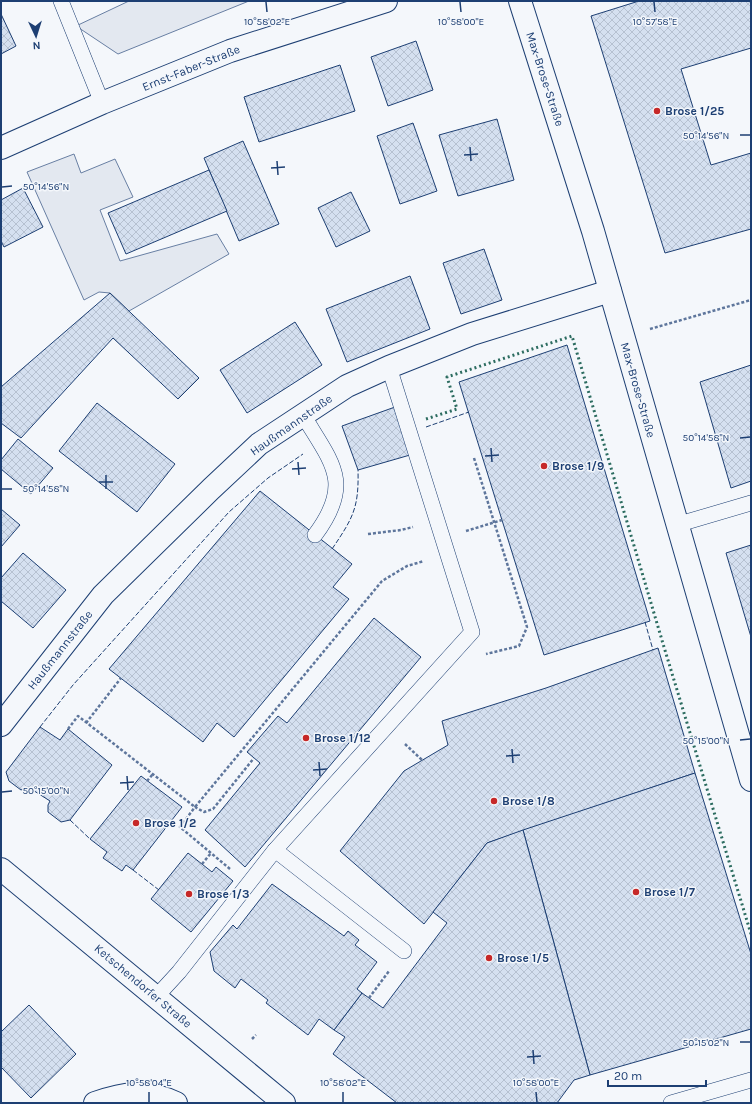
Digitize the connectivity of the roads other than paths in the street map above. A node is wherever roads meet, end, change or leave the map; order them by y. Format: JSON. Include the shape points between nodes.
{"nodes":[{"id":1,"x":61,"y":1,"type":"edge"},
{"id":2,"x":386,"y":1,"type":"edge"},
{"id":3,"x":520,"y":1,"type":"edge"},
{"id":4,"x":102,"y":103,"type":"junction"},
{"id":5,"x":1,"y":148,"type":"edge"},
{"id":6,"x":610,"y":291,"type":"junction"},
{"id":7,"x":389,"y":367,"type":"junction"},
{"id":8,"x":303,"y":415,"type":"junction"},
{"id":9,"x":751,"y":503,"type":"edge"},
{"id":10,"x":676,"y":525,"type":"junction"},
{"id":11,"x":315,"y":535,"type":"dead end"},
{"id":12,"x":1,"y":725,"type":"edge"},
{"id":13,"x":751,"y":780,"type":"edge"},
{"id":14,"x":276,"y":850,"type":"junction"},
{"id":15,"x":1,"y":869,"type":"edge"},
{"id":16,"x":404,"y":951,"type":"dead end"},
{"id":17,"x":157,"y":996,"type":"junction"},
{"id":18,"x":751,"y":1080,"type":"edge"},
{"id":19,"x":282,"y":1102,"type":"edge"},
{"id":20,"x":95,"y":1103,"type":"edge"},
{"id":21,"x":176,"y":1103,"type":"edge"},
{"id":22,"x":671,"y":1103,"type":"edge"}],
"edges":[{"from":1,"to":4,"type":"lane"},
{"from":2,"to":4,"type":"street","name":"Ernst-Faber-Straße","via":[[230,51]]},
{"from":3,"to":6,"type":"street","name":"Max-Brose-Straße"},
{"from":4,"to":5,"type":"street","name":"Ernst-Faber-Straße"},
{"from":6,"to":7,"type":"street","name":"Haußmannstraße","via":[[472,334]]},
{"from":6,"to":10,"type":"street","name":"Max-Brose-Straße"},
{"from":7,"to":8,"type":"street","name":"Haußmannstraße","via":[[347,386]]},
{"from":7,"to":14,"type":"lane","via":[[472,632]]},
{"from":8,"to":11,"type":"lane","via":[[332,463],[336,485],[334,503],[328,518]]},
{"from":8,"to":12,"type":"street","name":"Haußmannstraße","via":[[259,444],[103,595]]},
{"from":9,"to":10,"type":"lane"},
{"from":10,"to":13,"type":"street","name":"Max-Brose-Straße"},
{"from":14,"to":16,"type":"lane"},
{"from":14,"to":17,"type":"lane"},
{"from":15,"to":17,"type":"street","name":"Ketschendorfer Straße"},
{"from":17,"to":19,"type":"street","name":"Ketschendorfer Straße"},
{"from":18,"to":22,"type":"lane"},
{"from":20,"to":21,"type":"street","via":[[108,1098],[140,1093],[161,1096]]}]}
